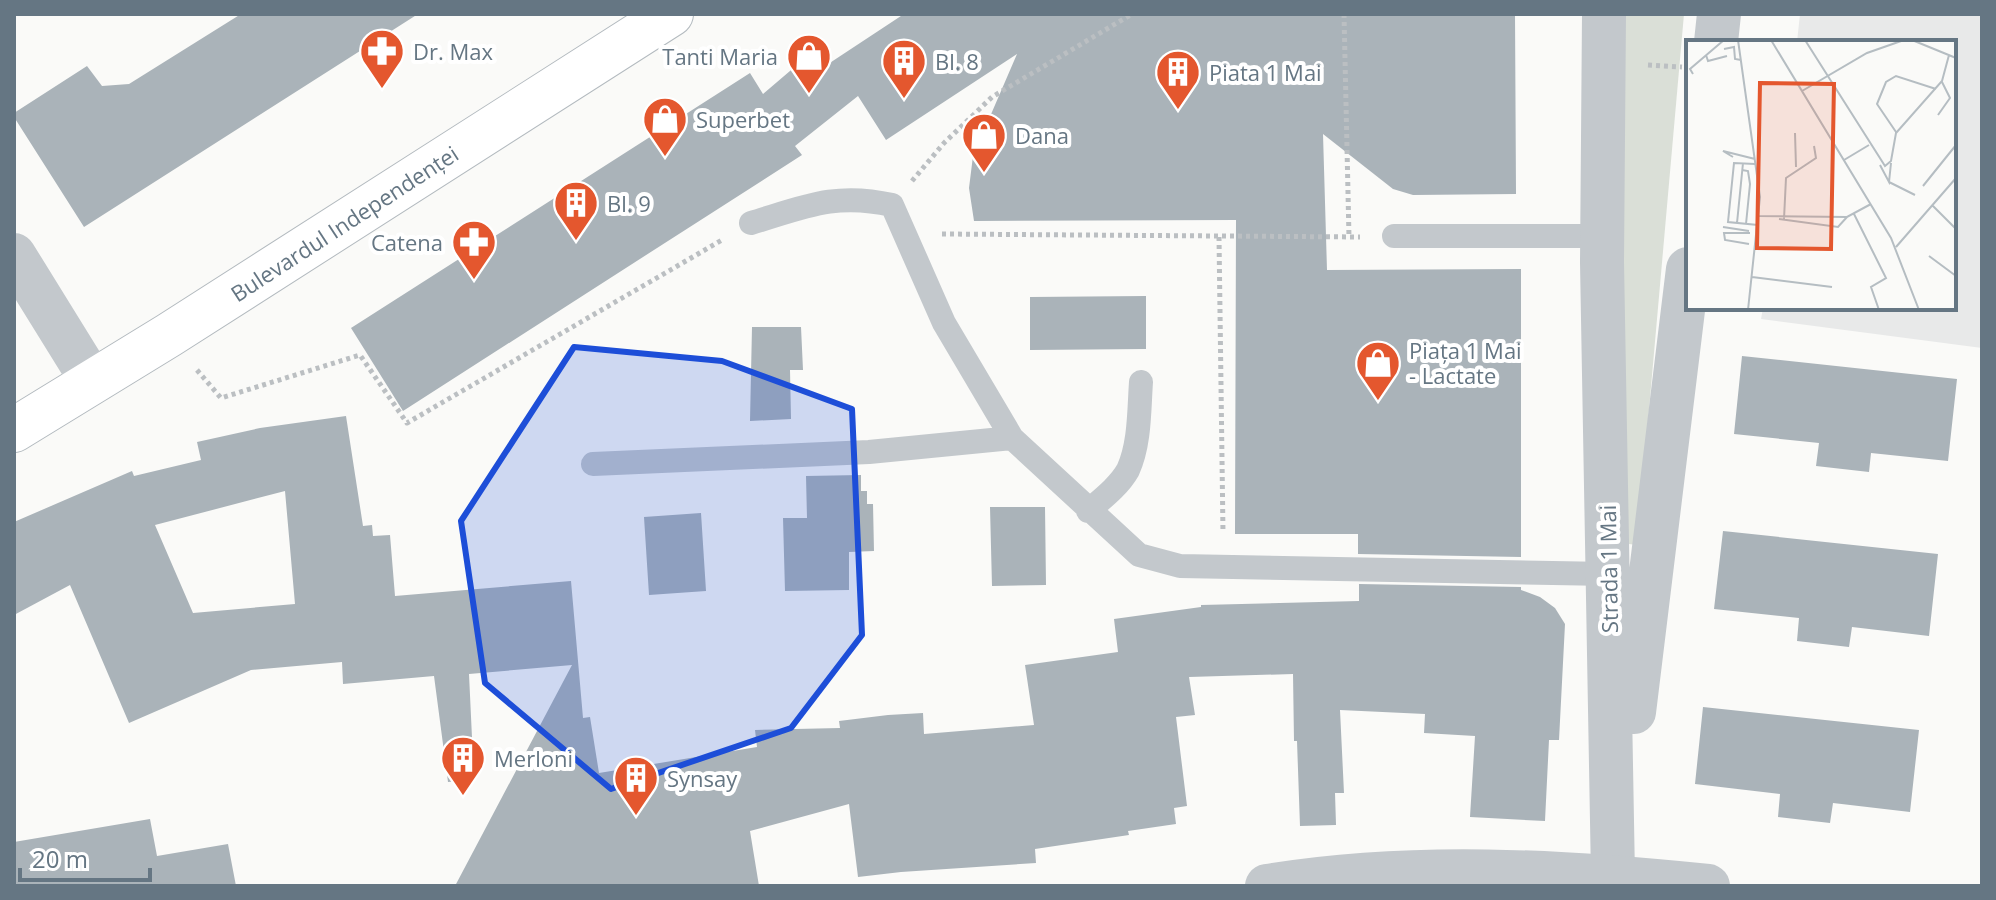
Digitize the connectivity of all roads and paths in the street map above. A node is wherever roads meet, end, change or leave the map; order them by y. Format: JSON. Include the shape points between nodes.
{"nodes":[{"id":1,"x":671,"y":14,"type":"edge"},
{"id":2,"x":1132,"y":14,"type":"edge"},
{"id":3,"x":1344,"y":14,"type":"edge"},
{"id":4,"x":1604,"y":14,"type":"edge"},
{"id":5,"x":1719,"y":14,"type":"edge"},
{"id":6,"x":1716,"y":40,"type":"edge"},
{"id":7,"x":892,"y":205,"type":"junction"},
{"id":8,"x":751,"y":223,"type":"joint"},
{"id":9,"x":905,"y":234,"type":"junction"},
{"id":10,"x":1394,"y":236,"type":"joint"},
{"id":11,"x":1219,"y":237,"type":"junction"},
{"id":12,"x":1349,"y":237,"type":"junction"},
{"id":13,"x":1602,"y":249,"type":"junction"},
{"id":14,"x":14,"y":255,"type":"edge"},
{"id":15,"x":1686,"y":280,"type":"edge"},
{"id":16,"x":169,"y":335,"type":"junction"},
{"id":17,"x":92,"y":381,"type":"junction"},
{"id":18,"x":1141,"y":382,"type":"dead end"},
{"id":19,"x":14,"y":430,"type":"edge"},
{"id":20,"x":1012,"y":438,"type":"junction"},
{"id":21,"x":593,"y":464,"type":"dead end"},
{"id":22,"x":1088,"y":511,"type":"junction"},
{"id":23,"x":1223,"y":566,"type":"junction"},
{"id":24,"x":1630,"y":575,"type":"junction"},
{"id":25,"x":1613,"y":877,"type":"junction"},
{"id":26,"x":1267,"y":886,"type":"edge"},
{"id":27,"x":1708,"y":886,"type":"edge"}],
"edges":[{"from":1,"to":16,"type":"main road","name":"Bulevardul Independenței"},
{"from":2,"to":7,"type":"path","via":[[992,97]]},
{"from":3,"to":12,"type":"path"},
{"from":4,"to":13,"type":"street","name":"Strada 1 Mai"},
{"from":5,"to":6,"type":"street"},
{"from":7,"to":8,"type":"lane","via":[[825,200]]},
{"from":7,"to":9,"type":"lane"},
{"from":8,"to":16,"type":"path","via":[[407,423],[360,355],[221,398]]},
{"from":9,"to":11,"type":"path"},
{"from":9,"to":20,"type":"lane","via":[[944,323]]},
{"from":10,"to":12,"type":"path"},
{"from":10,"to":13,"type":"lane"},
{"from":11,"to":12,"type":"path"},
{"from":11,"to":23,"type":"path"},
{"from":13,"to":24,"type":"street","name":"Strada 1 Mai"},
{"from":14,"to":17,"type":"street"},
{"from":15,"to":24,"type":"street"},
{"from":16,"to":17,"type":"main road","name":"Bulevardul Independenței"},
{"from":17,"to":19,"type":"main road","name":"Bulevardul Independenței"},
{"from":18,"to":22,"type":"lane","via":[[1128,469]]},
{"from":20,"to":21,"type":"lane","via":[[869,452]]},
{"from":20,"to":22,"type":"lane"},
{"from":22,"to":23,"type":"lane","via":[[1139,555],[1180,566]]},
{"from":23,"to":24,"type":"lane"},
{"from":24,"to":25,"type":"street","name":"Strada 1 Mai"},
{"from":25,"to":26,"type":"street","via":[[1443,870]]},
{"from":25,"to":27,"type":"street"}]}
